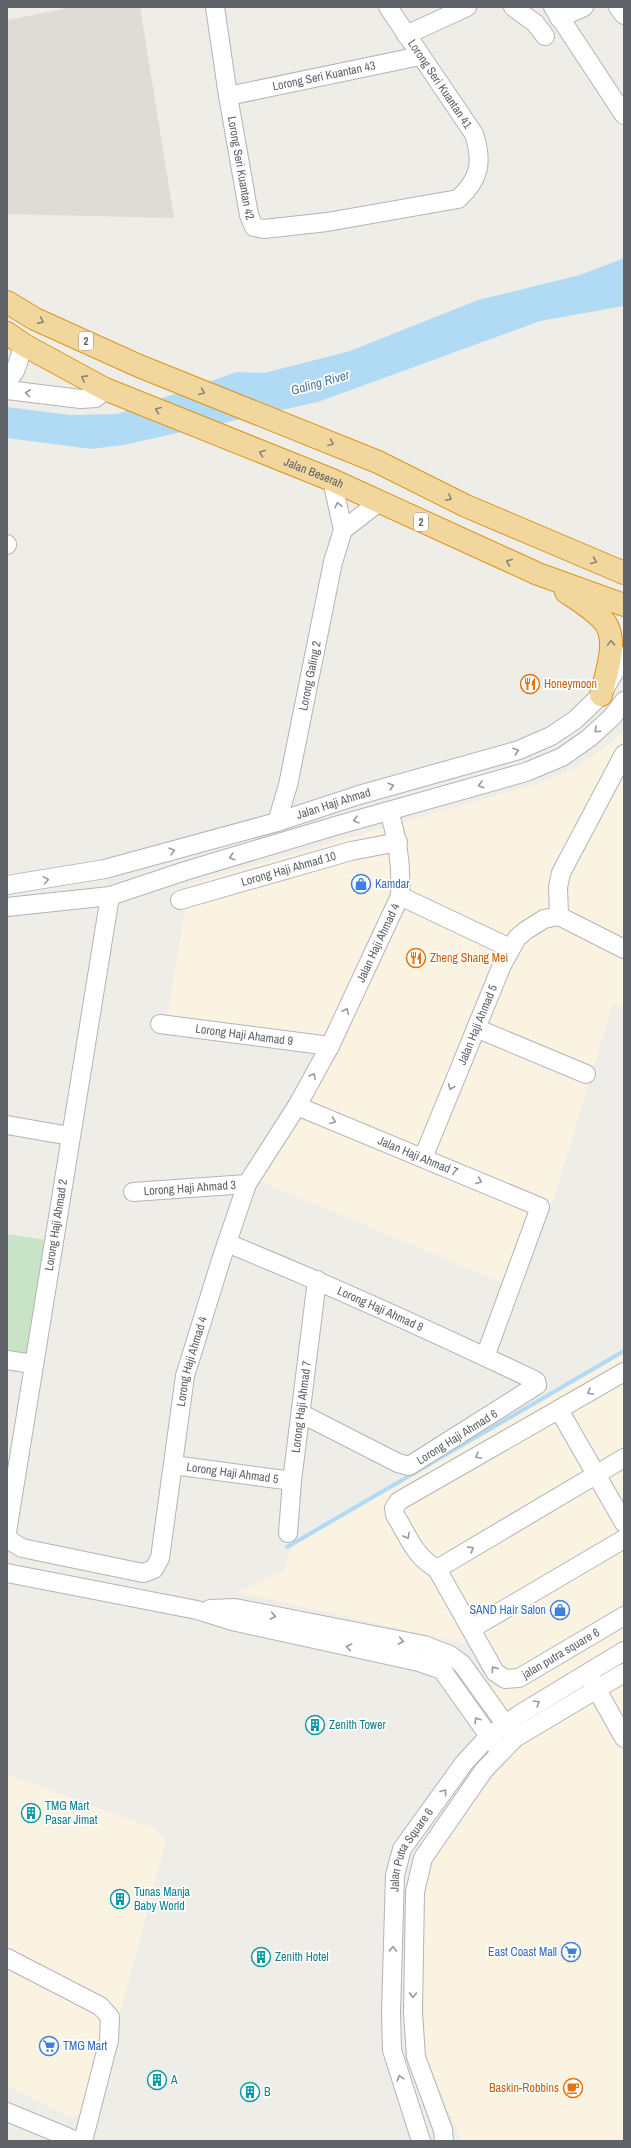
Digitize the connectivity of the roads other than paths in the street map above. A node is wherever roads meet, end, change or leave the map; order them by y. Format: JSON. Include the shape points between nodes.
{"nodes":[{"id":1,"x":215,"y":7,"type":"edge"},
{"id":2,"x":388,"y":7,"type":"edge"},
{"id":3,"x":467,"y":7,"type":"edge"},
{"id":4,"x":513,"y":7,"type":"edge"},
{"id":5,"x":584,"y":7,"type":"edge"},
{"id":6,"x":618,"y":7,"type":"edge"},
{"id":7,"x":556,"y":12,"type":"edge"},
{"id":8,"x":624,"y":15,"type":"edge"},
{"id":9,"x":406,"y":35,"type":"junction"},
{"id":10,"x":545,"y":36,"type":"dead end"},
{"id":11,"x":420,"y":56,"type":"junction"},
{"id":12,"x":228,"y":96,"type":"junction"},
{"id":13,"x":624,"y":115,"type":"edge"},
{"id":14,"x":469,"y":188,"type":"joint"},
{"id":15,"x":7,"y":302,"type":"edge"},
{"id":16,"x":16,"y":339,"type":"edge"},
{"id":17,"x":7,"y":382,"type":"edge"},
{"id":18,"x":105,"y":389,"type":"junction"},
{"id":19,"x":7,"y":390,"type":"edge"},
{"id":20,"x":332,"y":480,"type":"junction"},
{"id":21,"x":379,"y":502,"type":"junction"},
{"id":22,"x":343,"y":530,"type":"junction"},
{"id":23,"x":624,"y":573,"type":"edge"},
{"id":24,"x":538,"y":574,"type":"junction"},
{"id":25,"x":624,"y":606,"type":"edge"},
{"id":26,"x":624,"y":656,"type":"edge"},
{"id":27,"x":601,"y":695,"type":"junction"},
{"id":28,"x":624,"y":701,"type":"edge"},
{"id":29,"x":618,"y":721,"type":"edge"},
{"id":30,"x":624,"y":754,"type":"edge"},
{"id":31,"x":619,"y":773,"type":"edge"},
{"id":32,"x":389,"y":811,"type":"junction"},
{"id":33,"x":276,"y":822,"type":"junction"},
{"id":34,"x":398,"y":842,"type":"junction"},
{"id":35,"x":7,"y":885,"type":"edge"},
{"id":36,"x":110,"y":896,"type":"junction"},
{"id":37,"x":400,"y":896,"type":"junction"},
{"id":38,"x":180,"y":900,"type":"dead end"},
{"id":39,"x":7,"y":907,"type":"edge"},
{"id":40,"x":559,"y":916,"type":"junction"},
{"id":41,"x":510,"y":948,"type":"junction"},
{"id":42,"x":624,"y":949,"type":"edge"},
{"id":43,"x":160,"y":1024,"type":"dead end"},
{"id":44,"x":476,"y":1028,"type":"junction"},
{"id":45,"x":330,"y":1046,"type":"junction"},
{"id":46,"x":586,"y":1074,"type":"dead end"},
{"id":47,"x":297,"y":1106,"type":"junction"},
{"id":48,"x":7,"y":1125,"type":"edge"},
{"id":49,"x":70,"y":1136,"type":"junction"},
{"id":50,"x":423,"y":1158,"type":"junction"},
{"id":51,"x":247,"y":1184,"type":"junction"},
{"id":52,"x":133,"y":1192,"type":"dead end"},
{"id":53,"x":227,"y":1243,"type":"junction"},
{"id":54,"x":317,"y":1280,"type":"junction"},
{"id":55,"x":485,"y":1357,"type":"junction"},
{"id":56,"x":7,"y":1360,"type":"edge"},
{"id":57,"x":33,"y":1364,"type":"junction"},
{"id":58,"x":624,"y":1372,"type":"edge"},
{"id":59,"x":532,"y":1379,"type":"joint"},
{"id":60,"x":559,"y":1410,"type":"junction"},
{"id":61,"x":302,"y":1414,"type":"junction"},
{"id":62,"x":624,"y":1458,"type":"edge"},
{"id":63,"x":173,"y":1465,"type":"junction"},
{"id":64,"x":596,"y":1474,"type":"junction"},
{"id":65,"x":292,"y":1481,"type":"junction"},
{"id":66,"x":624,"y":1523,"type":"edge"},
{"id":67,"x":288,"y":1533,"type":"dead end"},
{"id":68,"x":624,"y":1539,"type":"edge"},
{"id":69,"x":22,"y":1548,"type":"joint"},
{"id":70,"x":437,"y":1569,"type":"junction"},
{"id":71,"x":125,"y":1570,"type":"junction"},
{"id":72,"x":7,"y":1572,"type":"edge"},
{"id":73,"x":121,"y":1595,"type":"junction"},
{"id":74,"x":197,"y":1610,"type":"junction"},
{"id":75,"x":624,"y":1616,"type":"edge"},
{"id":76,"x":471,"y":1629,"type":"junction"},
{"id":77,"x":624,"y":1651,"type":"edge"},
{"id":78,"x":484,"y":1652,"type":"junction"},
{"id":79,"x":462,"y":1664,"type":"junction"},
{"id":80,"x":624,"y":1672,"type":"edge"},
{"id":81,"x":588,"y":1673,"type":"junction"},
{"id":82,"x":597,"y":1689,"type":"junction"},
{"id":83,"x":504,"y":1723,"type":"junction"},
{"id":84,"x":488,"y":1737,"type":"junction"},
{"id":85,"x":515,"y":1738,"type":"junction"},
{"id":86,"x":624,"y":1738,"type":"edge"},
{"id":87,"x":500,"y":1752,"type":"junction"},
{"id":88,"x":402,"y":1849,"type":"junction"},
{"id":89,"x":423,"y":1858,"type":"junction"},
{"id":90,"x":395,"y":1875,"type":"junction"},
{"id":91,"x":418,"y":1880,"type":"junction"},
{"id":92,"x":7,"y":1958,"type":"edge"},
{"id":93,"x":409,"y":2102,"type":"junction"},
{"id":94,"x":7,"y":2112,"type":"edge"},
{"id":95,"x":445,"y":2137,"type":"edge"},
{"id":96,"x":77,"y":2141,"type":"edge"},
{"id":97,"x":83,"y":2141,"type":"edge"},
{"id":98,"x":411,"y":2141,"type":"edge"},
{"id":99,"x":421,"y":2141,"type":"edge"}],
"edges":[{"from":1,"to":12,"type":"street","name":"Lorong Seri Kuantan 42"},
{"from":2,"to":9,"type":"street","name":"Lorong Seri Kuantan 41"},
{"from":3,"to":9,"type":"street"},
{"from":4,"to":10,"type":"street","via":[[535,23]]},
{"from":5,"to":7,"type":"street"},
{"from":6,"to":8,"type":"street"},
{"from":7,"to":13,"type":"street"},
{"from":9,"to":11,"type":"street","name":"Lorong Seri Kuantan 41"},
{"from":11,"to":12,"type":"street","name":"Lorong Seri Kuantan 43"},
{"from":11,"to":14,"type":"street","name":"Lorong Seri Kuantan 41","via":[[474,134],[479,150],[479,170]]},
{"from":12,"to":14,"type":"street","name":"Lorong Seri Kuantan 42","via":[[248,215],[254,227],[264,229],[328,222],[458,199]]},
{"from":15,"to":23,"type":"highway","number":"2","one_way":true,"via":[[34,319],[166,378],[378,462],[466,506]]},
{"from":16,"to":17,"type":"street","via":[[16,372]]},
{"from":18,"to":16,"type":"highway","name":"Jalan Beserah","number":"2","one_way":true},
{"from":18,"to":19,"type":"street","one_way":true,"via":[[96,398],[81,399]]},
{"from":20,"to":18,"type":"highway","name":"Jalan Beserah","number":"2","one_way":true},
{"from":20,"to":21,"type":"highway","name":"Jalan Beserah","number":"2"},
{"from":22,"to":20,"type":"street","name":"Lorong Galing 2","one_way":true},
{"from":21,"to":22,"type":"street"},
{"from":24,"to":21,"type":"highway","name":"Jalan Beserah","number":"2","one_way":true},
{"from":22,"to":33,"type":"street","name":"Lorong Galing 2","via":[[333,562],[288,785]]},
{"from":24,"to":25,"type":"highway","name":"Jalan Beserah","number":"2"},
{"from":27,"to":24,"type":"highway","one_way":true,"via":[[611,651],[610,634],[603,619]]},
{"from":26,"to":27,"type":"street","name":"Jalan Haji Ahmad"},
{"from":33,"to":27,"type":"street","name":"Jalan Haji Ahmad","one_way":true,"via":[[365,793],[519,750],[551,736],[575,720]]},
{"from":28,"to":29,"type":"street","name":"Jalan Haji Ahmad"},
{"from":29,"to":32,"type":"street","name":"Jalan Haji Ahmad","one_way":true,"via":[[562,757],[526,772]]},
{"from":30,"to":31,"type":"street"},
{"from":31,"to":40,"type":"street","via":[[561,873],[558,887]]},
{"from":32,"to":34,"type":"street","name":"Jalan Haji Ahmad 4"},
{"from":32,"to":36,"type":"street","name":"Jalan Haji Ahmad","one_way":true,"via":[[192,868]]},
{"from":35,"to":33,"type":"street","name":"Jalan Haji Ahmad","one_way":true,"via":[[105,869]]},
{"from":34,"to":37,"type":"street","name":"Jalan Haji Ahmad 4","via":[[402,875]]},
{"from":34,"to":38,"type":"street","name":"Lorong Haji Ahmad 10","via":[[351,851]]},
{"from":36,"to":39,"type":"street","name":"Jalan Haji Ahmad"},
{"from":36,"to":49,"type":"street","name":"Lorong Haji Ahmad 2"},
{"from":37,"to":41,"type":"street"},
{"from":45,"to":37,"type":"street","name":"Jalan Haji Ahmad 4","one_way":true},
{"from":40,"to":41,"type":"street","name":"Jalan Haji Ahmad 5","via":[[534,924],[517,938]]},
{"from":40,"to":42,"type":"street"},
{"from":41,"to":44,"type":"street","name":"Jalan Haji Ahmad 5"},
{"from":43,"to":45,"type":"street","name":"Lorong Haji Ahamad 9"},
{"from":44,"to":46,"type":"street"},
{"from":44,"to":50,"type":"street","name":"Jalan Haji Ahmad 5","one_way":true},
{"from":47,"to":45,"type":"street","name":"Lorong Haji Ahmad 4","one_way":true},
{"from":47,"to":50,"type":"street","name":"Jalan Haji Ahmad 7","one_way":true},
{"from":47,"to":51,"type":"street","name":"Lorong Haji Ahmad 4"},
{"from":48,"to":49,"type":"street"},
{"from":49,"to":57,"type":"street","name":"Lorong Haji Ahmad 2"},
{"from":50,"to":55,"type":"street","name":"Jalan Haji Ahmad 7","one_way":true,"via":[[540,1207]]},
{"from":51,"to":52,"type":"street","name":"Lorong Haji Ahmad 3"},
{"from":51,"to":53,"type":"street","name":"Lorong Haji Ahmad 4"},
{"from":53,"to":54,"type":"street","name":"Lorong Haji Ahmad 8"},
{"from":53,"to":63,"type":"street","name":"Lorong Haji Ahmad 4","via":[[185,1376]]},
{"from":54,"to":55,"type":"street","name":"Lorong Haji Ahmad 8"},
{"from":54,"to":61,"type":"street","name":"Lorong Haji Ahmad 7"},
{"from":55,"to":59,"type":"street","name":"Lorong Haji Ahmad 8"},
{"from":56,"to":57,"type":"street"},
{"from":57,"to":69,"type":"street","name":"Lorong Haji Ahmad 2","via":[[8,1521],[9,1540]]},
{"from":58,"to":60,"type":"street","one_way":true},
{"from":59,"to":61,"type":"street","name":"Lorong Haji Ahmad 6","via":[[537,1383],[536,1388],[409,1466],[398,1463]]},
{"from":60,"to":64,"type":"street"},
{"from":60,"to":70,"type":"street","one_way":true,"via":[[399,1501],[394,1508],[395,1515],[418,1555]]},
{"from":61,"to":65,"type":"street","name":"Lorong Haji Ahmad 7"},
{"from":62,"to":64,"type":"street"},
{"from":63,"to":65,"type":"street","name":"Lorong Haji Ahmad 5"},
{"from":63,"to":71,"type":"street","name":"Lorong Haji Ahmad 4","via":[[158,1564],[154,1569],[143,1573]]},
{"from":64,"to":66,"type":"street"},
{"from":70,"to":64,"type":"street","one_way":true},
{"from":65,"to":67,"type":"street","name":"Lorong Haji Ahmad 7"},
{"from":68,"to":76,"type":"street"},
{"from":69,"to":71,"type":"street","name":"Lorong Haji Ahmad 4"},
{"from":70,"to":76,"type":"street","name":"jalan putra square 6"},
{"from":71,"to":73,"type":"street"},
{"from":72,"to":73,"type":"street"},
{"from":73,"to":74,"type":"street"},
{"from":74,"to":79,"type":"street","one_way":true,"via":[[235,1608],[424,1645],[450,1655]]},
{"from":84,"to":74,"type":"street","one_way":true,"via":[[442,1670],[420,1662],[232,1621]]},
{"from":75,"to":78,"type":"street","name":"jalan putra square 6","one_way":true,"via":[[512,1680],[505,1679],[495,1672]]},
{"from":76,"to":78,"type":"street","name":"jalan putra square 6"},
{"from":77,"to":81,"type":"street","name":"Jalan Putra Square 6"},
{"from":78,"to":79,"type":"street"},
{"from":79,"to":83,"type":"street"},
{"from":80,"to":82,"type":"street","name":"Jalan Putra Square 6"},
{"from":81,"to":82,"type":"street"},
{"from":83,"to":81,"type":"street","name":"Jalan Putra Square 6","one_way":true},
{"from":82,"to":85,"type":"street","name":"Jalan Putra Square 6"},
{"from":82,"to":86,"type":"street"},
{"from":83,"to":84,"type":"street","name":"Jalan Putra Square 6"},
{"from":83,"to":85,"type":"street"},
{"from":84,"to":87,"type":"street"},
{"from":88,"to":84,"type":"street","name":"Jalan Putra Square 6","one_way":true,"via":[[464,1763]]},
{"from":85,"to":87,"type":"street","name":"Jalan Putra Square 6"},
{"from":87,"to":89,"type":"street","name":"Jalan Putra Square 6","via":[[484,1770]]},
{"from":88,"to":89,"type":"street"},
{"from":88,"to":90,"type":"street","name":"Jalan Putra Square 6"},
{"from":89,"to":91,"type":"street","name":"Jalan Putra Square 6"},
{"from":90,"to":91,"type":"street"},
{"from":93,"to":90,"type":"street","name":"Jalan Putra Square 6","one_way":true,"via":[[392,2050]]},
{"from":91,"to":95,"type":"street","name":"Jalan Putra Square 6","one_way":true,"via":[[415,1892],[413,2012],[416,2057]]},
{"from":92,"to":97,"type":"street","via":[[100,2006],[110,2017],[110,2040]]},
{"from":93,"to":98,"type":"street"},
{"from":93,"to":99,"type":"street","name":"Jalan Putra Square 6"},
{"from":94,"to":96,"type":"street"}]}
